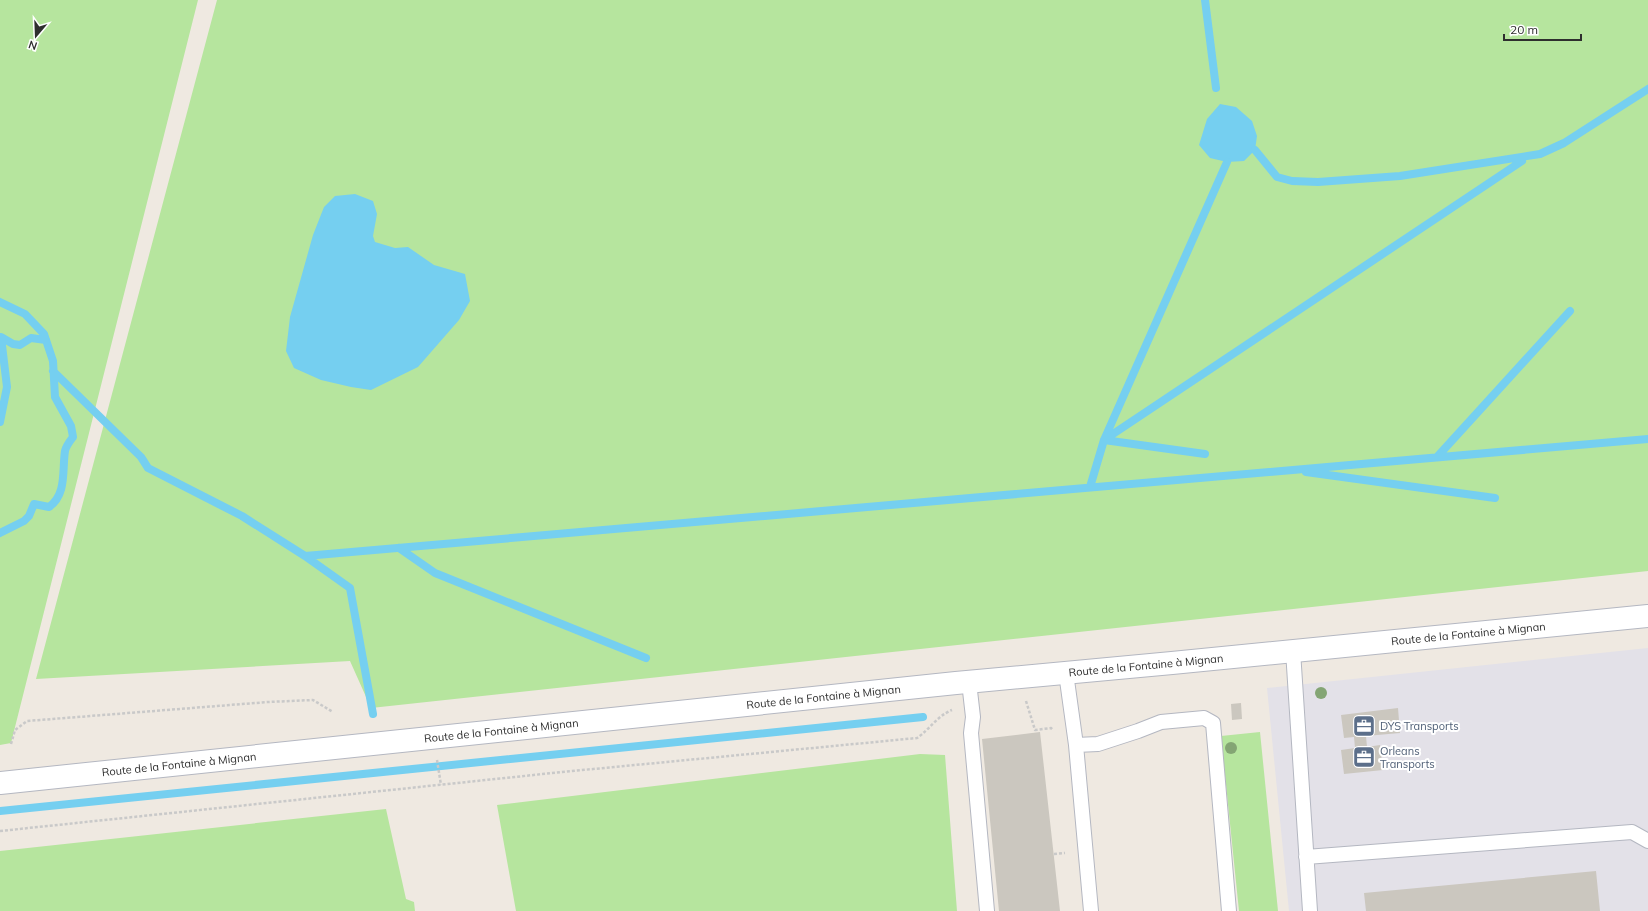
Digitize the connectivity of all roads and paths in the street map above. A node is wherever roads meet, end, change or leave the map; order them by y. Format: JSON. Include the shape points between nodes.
{"nodes":[{"id":1,"x":1648,"y":616,"type":"edge"},
{"id":2,"x":1293,"y":651,"type":"junction"},
{"id":3,"x":1066,"y":673,"type":"junction"},
{"id":4,"x":969,"y":682,"type":"junction"},
{"id":5,"x":1026,"y":700,"type":"junction"},
{"id":6,"x":1032,"y":700,"type":"dead end"},
{"id":7,"x":1019,"y":701,"type":"dead end"},
{"id":8,"x":972,"y":706,"type":"junction"},
{"id":9,"x":332,"y":712,"type":"dead end"},
{"id":10,"x":1057,"y":733,"type":"dead end"},
{"id":11,"x":11,"y":744,"type":"dead end"},
{"id":12,"x":1076,"y":746,"type":"junction"},
{"id":13,"x":436,"y":755,"type":"dead end"},
{"id":14,"x":0,"y":783,"type":"edge"},
{"id":15,"x":441,"y":785,"type":"junction"},
{"id":16,"x":0,"y":831,"type":"edge"},
{"id":17,"x":1648,"y":841,"type":"edge"},
{"id":18,"x":1071,"y":853,"type":"dead end"},
{"id":19,"x":1054,"y":854,"type":"dead end"},
{"id":20,"x":1306,"y":857,"type":"junction"},
{"id":21,"x":987,"y":911,"type":"edge"},
{"id":22,"x":1091,"y":911,"type":"edge"},
{"id":23,"x":1229,"y":911,"type":"edge"},
{"id":24,"x":1310,"y":911,"type":"edge"}],
"edges":[{"from":1,"to":2,"type":"street","name":"Route de la Fontaine à Mignan"},
{"from":2,"to":3,"type":"street","name":"Route de la Fontaine à Mignan"},
{"from":2,"to":20,"type":"lane"},
{"from":3,"to":4,"type":"street","name":"Route de la Fontaine à Mignan"},
{"from":3,"to":12,"type":"lane"},
{"from":4,"to":8,"type":"lane"},
{"from":4,"to":14,"type":"street","name":"Route de la Fontaine à Mignan"},
{"from":5,"to":6,"type":"path"},
{"from":5,"to":7,"type":"path"},
{"from":5,"to":10,"type":"path","via":[[1035,730],[1051,728]]},
{"from":8,"to":15,"type":"path","via":[[959,707],[944,713],[917,738]]},
{"from":8,"to":21,"type":"lane","via":[[971,733]]},
{"from":9,"to":11,"type":"path","via":[[313,700],[27,721],[15,730]]},
{"from":12,"to":22,"type":"lane"},
{"from":12,"to":23,"type":"lane","via":[[1098,744],[1161,722],[1204,718],[1213,724]]},
{"from":13,"to":15,"type":"path"},
{"from":15,"to":16,"type":"path"},
{"from":17,"to":20,"type":"lane","via":[[1632,832]]},
{"from":18,"to":19,"type":"path"},
{"from":20,"to":24,"type":"lane"}]}
